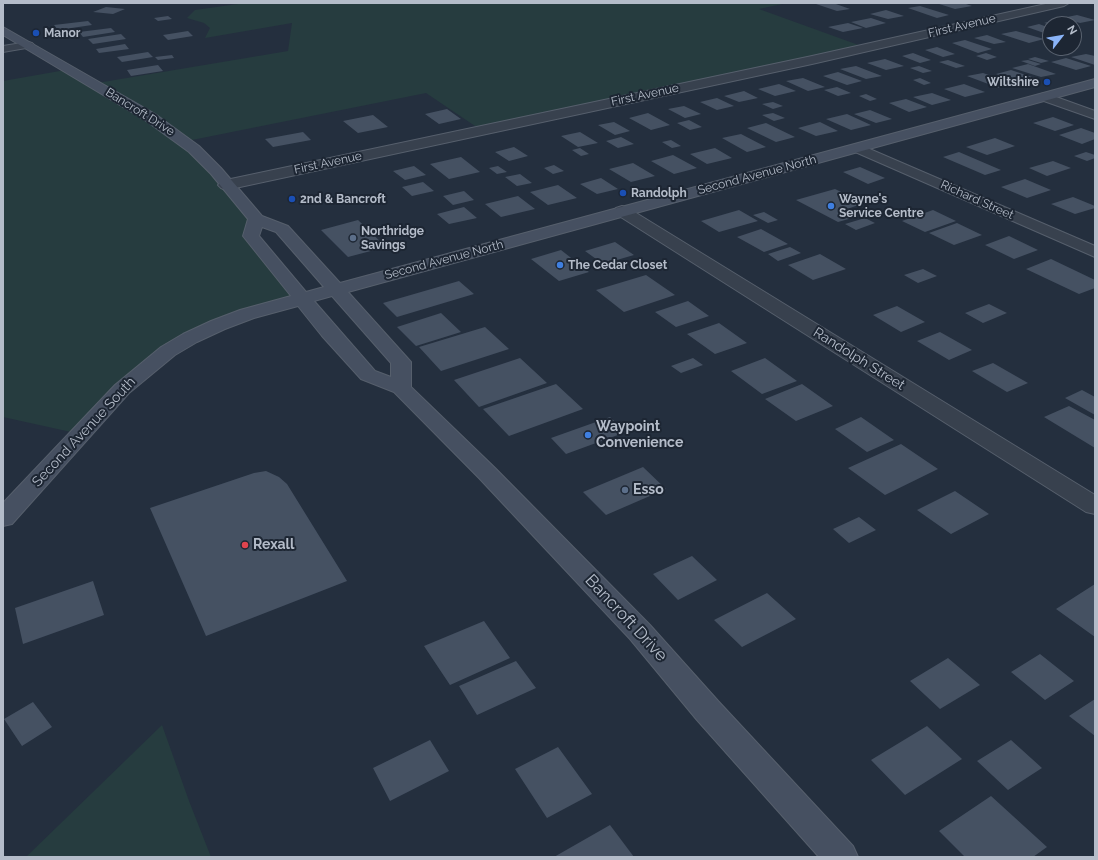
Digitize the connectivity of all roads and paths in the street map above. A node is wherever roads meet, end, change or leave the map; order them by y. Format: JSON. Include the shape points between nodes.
{"nodes":[{"id":1,"x":1064,"y":3,"type":"edge"},
{"id":2,"x":1007,"y":5,"type":"dead end"},
{"id":3,"x":1027,"y":11,"type":"junction"},
{"id":4,"x":3,"y":30,"type":"edge"},
{"id":5,"x":28,"y":45,"type":"junction"},
{"id":6,"x":3,"y":49,"type":"edge"},
{"id":7,"x":1095,"y":83,"type":"edge"},
{"id":8,"x":1045,"y":97,"type":"junction"},
{"id":9,"x":1095,"y":115,"type":"edge"},
{"id":10,"x":858,"y":148,"type":"junction"},
{"id":11,"x":226,"y":185,"type":"junction"},
{"id":12,"x":622,"y":211,"type":"junction"},
{"id":13,"x":256,"y":219,"type":"junction"},
{"id":14,"x":1095,"y":252,"type":"edge"},
{"id":15,"x":337,"y":290,"type":"junction"},
{"id":16,"x":303,"y":299,"type":"junction"},
{"id":17,"x":401,"y":388,"type":"junction"},
{"id":18,"x":1095,"y":506,"type":"edge"},
{"id":19,"x":3,"y":518,"type":"edge"},
{"id":20,"x":841,"y":857,"type":"edge"}],
"edges":[{"from":1,"to":3,"type":"street","name":"First Avenue"},
{"from":2,"to":3,"type":"street"},
{"from":3,"to":11,"type":"street","name":"First Avenue"},
{"from":4,"to":5,"type":"main road","name":"Bancroft Drive"},
{"from":5,"to":6,"type":"street"},
{"from":5,"to":11,"type":"main road","name":"Bancroft Drive","via":[[175,134],[216,171]]},
{"from":7,"to":8,"type":"main road","name":"Second Avenue North"},
{"from":8,"to":9,"type":"street"},
{"from":8,"to":10,"type":"main road","name":"Second Avenue North"},
{"from":10,"to":12,"type":"main road","name":"Second Avenue North"},
{"from":10,"to":14,"type":"street","name":"Richard Street"},
{"from":11,"to":13,"type":"main road","name":"Bancroft Drive"},
{"from":12,"to":15,"type":"main road","name":"Second Avenue North"},
{"from":12,"to":18,"type":"street","name":"Randolph Street"},
{"from":13,"to":15,"type":"main road","name":"Bancroft Drive","via":[[282,229]]},
{"from":13,"to":16,"type":"main road","name":"Bancroft Drive","via":[[251,236]]},
{"from":15,"to":16,"type":"main road","name":"Second Avenue North"},
{"from":15,"to":17,"type":"main road","name":"Bancroft Drive","via":[[401,362]]},
{"from":16,"to":17,"type":"main road","name":"Bancroft Drive","via":[[368,375]]},
{"from":16,"to":19,"type":"main road","name":"Second Avenue South","via":[[247,314],[190,338],[168,351],[122,389]]},
{"from":17,"to":20,"type":"main road","name":"Bancroft Drive","via":[[546,533],[640,632]]}]}
